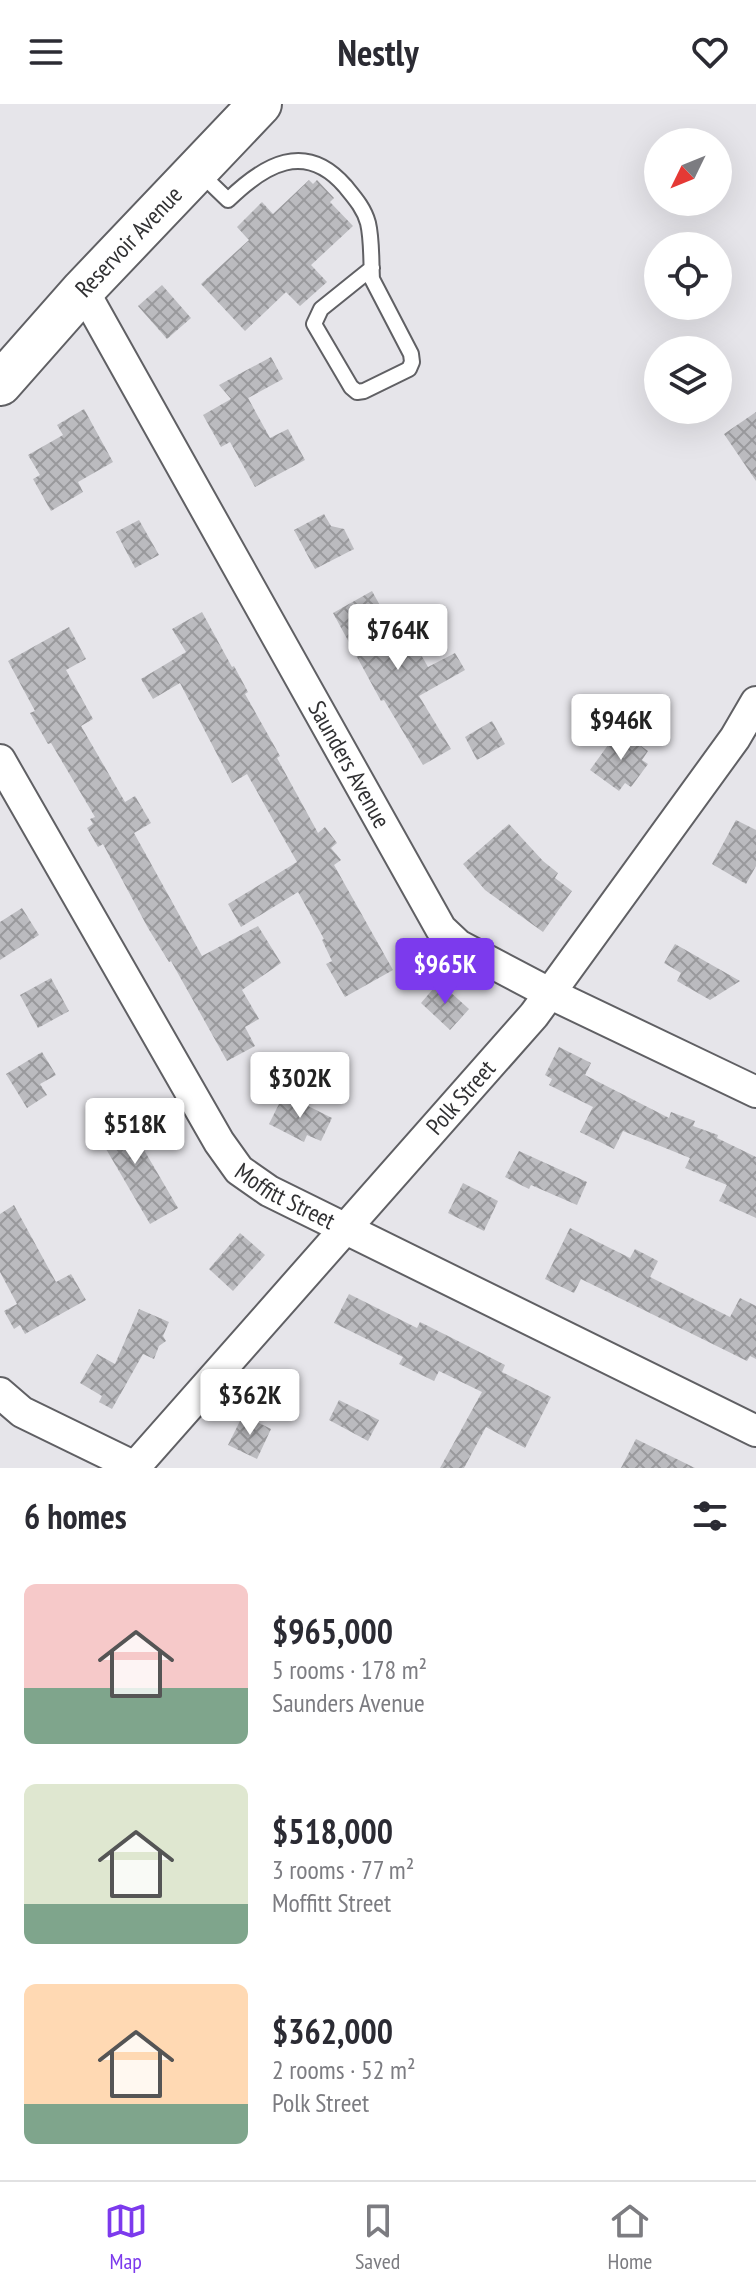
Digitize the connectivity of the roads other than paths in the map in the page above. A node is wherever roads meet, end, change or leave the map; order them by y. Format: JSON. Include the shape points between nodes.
{"nodes":[{"id":1,"x":260,"y":104,"type":"edge"},
{"id":2,"x":197,"y":170,"type":"junction"},
{"id":3,"x":372,"y":268,"type":"junction"},
{"id":4,"x":83,"y":290,"type":"junction"},
{"id":5,"x":0,"y":384,"type":"edge"},
{"id":6,"x":756,"y":702,"type":"edge"},
{"id":7,"x":746,"y":743,"type":"edge"},
{"id":8,"x":0,"y":760,"type":"edge"},
{"id":9,"x":551,"y":994,"type":"junction"},
{"id":10,"x":756,"y":1092,"type":"edge"},
{"id":11,"x":346,"y":1229,"type":"junction"},
{"id":12,"x":0,"y":1393,"type":"edge"},
{"id":13,"x":756,"y":1431,"type":"edge"},
{"id":14,"x":135,"y":1468,"type":"edge"}],
"edges":[{"from":1,"to":2,"type":"main road","name":"Reservoir Avenue"},
{"from":2,"to":3,"type":"lane","via":[[228,200],[272,166],[308,161],[326,168],[359,203],[368,223]]},
{"from":2,"to":4,"type":"main road","name":"Reservoir Avenue"},
{"from":3,"to":3,"type":"lane","via":[[372,279],[412,362],[409,369],[357,392],[314,324],[321,309]]},
{"from":4,"to":5,"type":"main road","name":"Reservoir Avenue"},
{"from":4,"to":9,"type":"street","name":"Saunders Avenue","via":[[441,929],[458,945]]},
{"from":6,"to":7,"type":"street","name":"Polk Street"},
{"from":7,"to":9,"type":"street","name":"Polk Street"},
{"from":8,"to":11,"type":"street","name":"Moffitt Street","via":[[239,1170]]},
{"from":9,"to":10,"type":"street","name":"Saunders Avenue"},
{"from":9,"to":11,"type":"street","name":"Polk Street"},
{"from":11,"to":13,"type":"street","name":"Moffitt Street"},
{"from":11,"to":14,"type":"street","name":"Polk Street"},
{"from":12,"to":14,"type":"street","via":[[22,1412]]}]}
